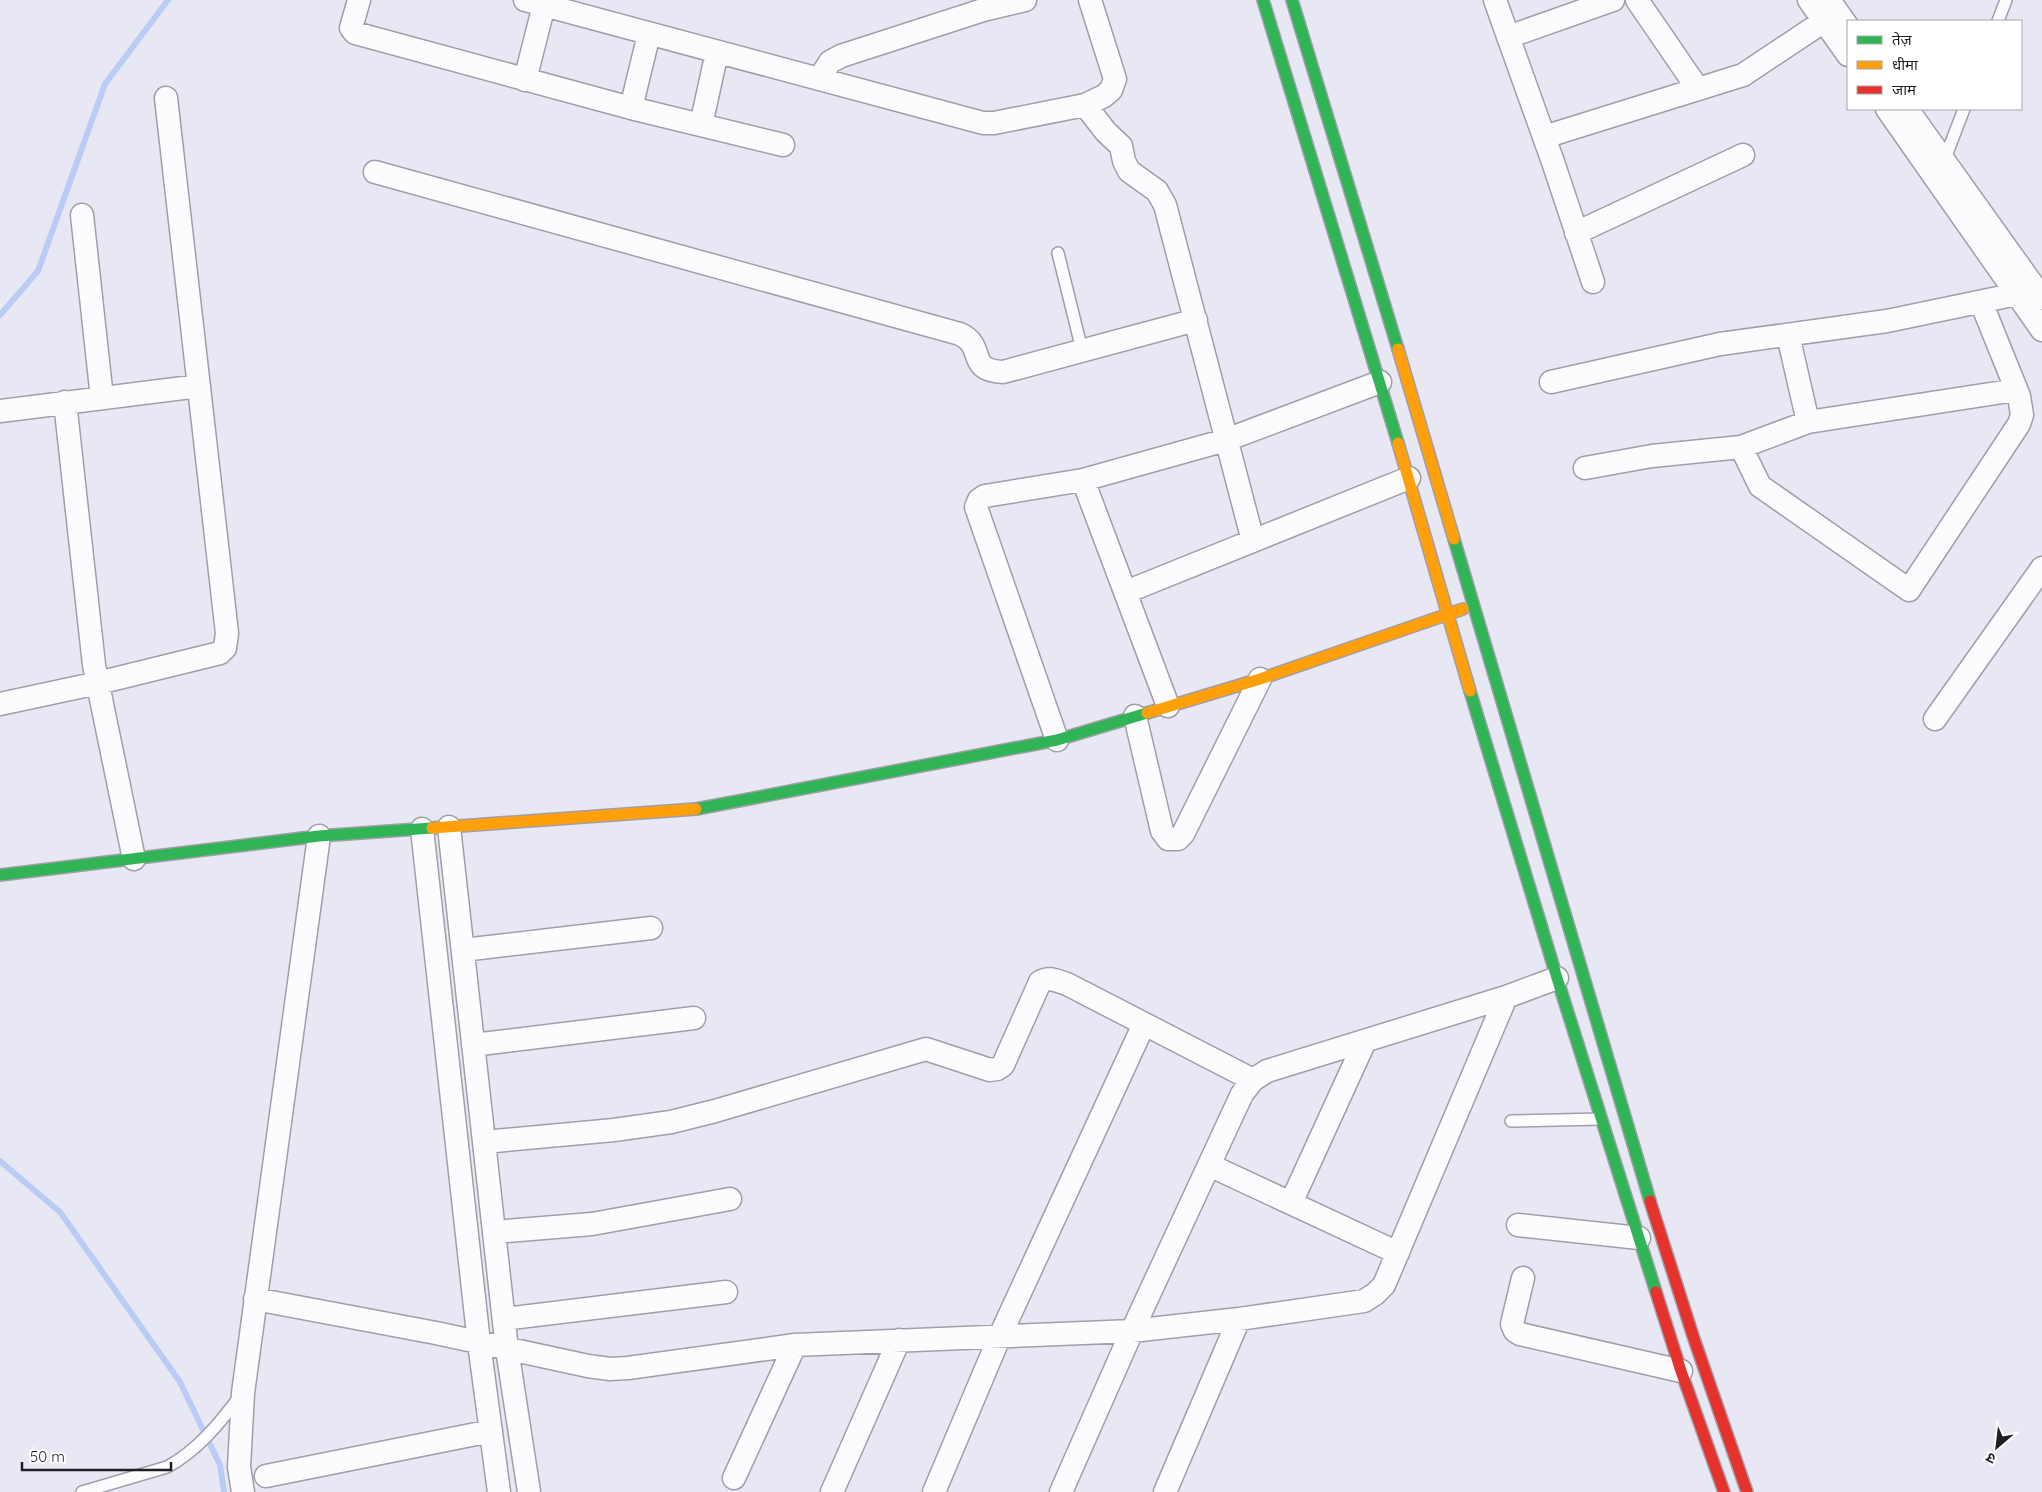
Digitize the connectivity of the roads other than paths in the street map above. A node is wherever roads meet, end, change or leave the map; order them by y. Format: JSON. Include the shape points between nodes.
{"nodes":[{"id":1,"x":358,"y":0,"type":"edge"},
{"id":2,"x":1025,"y":0,"type":"edge"},
{"id":3,"x":1090,"y":0,"type":"edge"},
{"id":4,"x":1263,"y":0,"type":"edge"},
{"id":5,"x":1292,"y":0,"type":"edge"},
{"id":6,"x":1495,"y":0,"type":"edge"},
{"id":7,"x":1613,"y":0,"type":"edge"},
{"id":8,"x":1636,"y":0,"type":"edge"},
{"id":9,"x":1809,"y":0,"type":"edge"},
{"id":10,"x":2006,"y":0,"type":"edge"},
{"id":11,"x":535,"y":3,"type":"edge"},
{"id":12,"x":1827,"y":11,"type":"edge"},
{"id":13,"x":1998,"y":20,"type":"edge"},
{"id":14,"x":1847,"y":26,"type":"edge"},
{"id":15,"x":649,"y":34,"type":"junction"},
{"id":16,"x":1508,"y":37,"type":"junction"},
{"id":17,"x":717,"y":52,"type":"junction"},
{"id":18,"x":1847,"y":53,"type":"edge"},
{"id":19,"x":525,"y":80,"type":"junction"},
{"id":20,"x":820,"y":80,"type":"junction"},
{"id":21,"x":1698,"y":89,"type":"junction"},
{"id":22,"x":166,"y":98,"type":"dead end"},
{"id":23,"x":1085,"y":105,"type":"junction"},
{"id":24,"x":631,"y":108,"type":"junction"},
{"id":25,"x":1888,"y":110,"type":"edge"},
{"id":26,"x":1908,"y":110,"type":"edge"},
{"id":27,"x":1964,"y":110,"type":"edge"},
{"id":28,"x":701,"y":125,"type":"junction"},
{"id":29,"x":1544,"y":137,"type":"junction"},
{"id":30,"x":783,"y":145,"type":"dead end"},
{"id":31,"x":1742,"y":154,"type":"dead end"},
{"id":32,"x":1944,"y":161,"type":"junction"},
{"id":33,"x":374,"y":172,"type":"dead end"},
{"id":34,"x":82,"y":215,"type":"dead end"},
{"id":35,"x":1576,"y":232,"type":"junction"},
{"id":36,"x":1058,"y":253,"type":"dead end"},
{"id":37,"x":1593,"y":282,"type":"dead end"},
{"id":38,"x":2017,"y":294,"type":"junction"},
{"id":39,"x":2042,"y":298,"type":"edge"},
{"id":40,"x":1981,"y":302,"type":"junction"},
{"id":41,"x":1196,"y":320,"type":"junction"},
{"id":42,"x":2042,"y":330,"type":"edge"},
{"id":43,"x":1788,"y":335,"type":"junction"},
{"id":44,"x":1082,"y":350,"type":"junction"},
{"id":45,"x":1380,"y":382,"type":"junction"},
{"id":46,"x":1551,"y":382,"type":"dead end"},
{"id":47,"x":199,"y":386,"type":"junction"},
{"id":48,"x":2016,"y":390,"type":"junction"},
{"id":49,"x":102,"y":398,"type":"junction"},
{"id":50,"x":65,"y":402,"type":"junction"},
{"id":51,"x":0,"y":411,"type":"edge"},
{"id":52,"x":1808,"y":422,"type":"junction"},
{"id":53,"x":1226,"y":440,"type":"junction"},
{"id":54,"x":1741,"y":447,"type":"junction"},
{"id":55,"x":1585,"y":468,"type":"dead end"},
{"id":56,"x":1409,"y":478,"type":"junction"},
{"id":57,"x":1083,"y":480,"type":"junction"},
{"id":58,"x":1253,"y":541,"type":"junction"},
{"id":59,"x":2042,"y":568,"type":"edge"},
{"id":60,"x":1126,"y":592,"type":"junction"},
{"id":61,"x":1474,"y":605,"type":"junction"},
{"id":62,"x":1446,"y":615,"type":"junction"},
{"id":63,"x":1260,"y":678,"type":"junction"},
{"id":64,"x":98,"y":683,"type":"junction"},
{"id":65,"x":0,"y":704,"type":"edge"},
{"id":66,"x":1168,"y":706,"type":"junction"},
{"id":67,"x":1135,"y":716,"type":"junction"},
{"id":68,"x":1935,"y":719,"type":"dead end"},
{"id":69,"x":1057,"y":740,"type":"junction"},
{"id":70,"x":449,"y":827,"type":"junction"},
{"id":71,"x":422,"y":829,"type":"junction"},
{"id":72,"x":327,"y":836,"type":"junction"},
{"id":73,"x":134,"y":859,"type":"junction"},
{"id":74,"x":0,"y":875,"type":"edge"},
{"id":75,"x":651,"y":928,"type":"dead end"},
{"id":76,"x":463,"y":950,"type":"junction"},
{"id":77,"x":1556,"y":978,"type":"junction"},
{"id":78,"x":1506,"y":997,"type":"junction"},
{"id":79,"x":694,"y":1018,"type":"dead end"},
{"id":80,"x":1144,"y":1024,"type":"junction"},
{"id":81,"x":1365,"y":1041,"type":"junction"},
{"id":82,"x":473,"y":1045,"type":"junction"},
{"id":83,"x":1253,"y":1080,"type":"junction"},
{"id":84,"x":478,"y":1084,"type":"junction"},
{"id":85,"x":449,"y":1087,"type":"junction"},
{"id":86,"x":1601,"y":1119,"type":"junction"},
{"id":87,"x":1511,"y":1121,"type":"dead end"},
{"id":88,"x":484,"y":1142,"type":"junction"},
{"id":89,"x":1209,"y":1164,"type":"junction"},
{"id":90,"x":730,"y":1199,"type":"dead end"},
{"id":91,"x":1291,"y":1203,"type":"junction"},
{"id":92,"x":1518,"y":1225,"type":"dead end"},
{"id":93,"x":494,"y":1232,"type":"junction"},
{"id":94,"x":1639,"y":1238,"type":"junction"},
{"id":95,"x":1398,"y":1253,"type":"junction"},
{"id":96,"x":1523,"y":1278,"type":"dead end"},
{"id":97,"x":726,"y":1292,"type":"dead end"},
{"id":98,"x":255,"y":1299,"type":"junction"},
{"id":99,"x":504,"y":1319,"type":"junction"},
{"id":100,"x":1239,"y":1319,"type":"junction"},
{"id":101,"x":1132,"y":1331,"type":"junction"},
{"id":102,"x":999,"y":1338,"type":"junction"},
{"id":103,"x":899,"y":1340,"type":"junction"},
{"id":104,"x":479,"y":1343,"type":"junction"},
{"id":105,"x":795,"y":1345,"type":"junction"},
{"id":106,"x":507,"y":1349,"type":"junction"},
{"id":107,"x":1682,"y":1371,"type":"junction"},
{"id":108,"x":242,"y":1393,"type":"junction"},
{"id":109,"x":491,"y":1432,"type":"junction"},
{"id":110,"x":1736,"y":1464,"type":"junction"},
{"id":111,"x":1716,"y":1471,"type":"junction"},
{"id":112,"x":266,"y":1476,"type":"dead end"},
{"id":113,"x":734,"y":1478,"type":"dead end"},
{"id":114,"x":82,"y":1492,"type":"edge"},
{"id":115,"x":244,"y":1492,"type":"edge"},
{"id":116,"x":499,"y":1492,"type":"edge"},
{"id":117,"x":529,"y":1492,"type":"edge"},
{"id":118,"x":832,"y":1492,"type":"edge"},
{"id":119,"x":934,"y":1492,"type":"edge"},
{"id":120,"x":1061,"y":1492,"type":"edge"},
{"id":121,"x":1165,"y":1492,"type":"edge"},
{"id":122,"x":1724,"y":1492,"type":"edge"},
{"id":123,"x":1747,"y":1492,"type":"edge"}],
"edges":[{"from":1,"to":19,"type":"street","via":[[352,28],[355,33]]},
{"from":2,"to":20,"type":"street","via":[[983,10],[840,56],[830,62]]},
{"from":3,"to":23,"type":"street","via":[[1115,79],[1111,90]]},
{"from":4,"to":45,"type":"main road"},
{"from":5,"to":61,"type":"main road"},
{"from":6,"to":16,"type":"street"},
{"from":7,"to":16,"type":"street"},
{"from":8,"to":21,"type":"street"},
{"from":9,"to":12,"type":"street"},
{"from":10,"to":13,"type":"lane"},
{"from":11,"to":15,"type":"street"},
{"from":11,"to":19,"type":"street"},
{"from":12,"to":14,"type":"street"},
{"from":12,"to":18,"type":"street"},
{"from":12,"to":21,"type":"street","via":[[1750,72]]},
{"from":15,"to":17,"type":"street"},
{"from":15,"to":24,"type":"street"},
{"from":16,"to":29,"type":"street"},
{"from":17,"to":20,"type":"street"},
{"from":17,"to":28,"type":"street"},
{"from":19,"to":24,"type":"street"},
{"from":20,"to":23,"type":"street","via":[[990,124]]},
{"from":21,"to":29,"type":"street"},
{"from":22,"to":47,"type":"street"},
{"from":23,"to":41,"type":"street","via":[[1121,146],[1129,171],[1162,198]]},
{"from":24,"to":28,"type":"street"},
{"from":25,"to":38,"type":"street"},
{"from":26,"to":32,"type":"street"},
{"from":27,"to":32,"type":"lane"},
{"from":28,"to":30,"type":"street"},
{"from":29,"to":35,"type":"street"},
{"from":31,"to":35,"type":"street"},
{"from":32,"to":39,"type":"street"},
{"from":33,"to":44,"type":"street","via":[[960,334],[972,343],[983,368],[990,371],[1003,372]]},
{"from":34,"to":49,"type":"street"},
{"from":35,"to":37,"type":"street"},
{"from":36,"to":44,"type":"lane"},
{"from":38,"to":40,"type":"street"},
{"from":38,"to":42,"type":"street"},
{"from":40,"to":43,"type":"street","via":[[1887,321]]},
{"from":40,"to":48,"type":"street"},
{"from":41,"to":44,"type":"street"},
{"from":41,"to":53,"type":"street"},
{"from":43,"to":46,"type":"street","via":[[1720,344]]},
{"from":43,"to":52,"type":"street"},
{"from":45,"to":53,"type":"street"},
{"from":45,"to":56,"type":"main road"},
{"from":47,"to":49,"type":"street"},
{"from":47,"to":64,"type":"street","via":[[227,633],[225,648],[220,653]]},
{"from":48,"to":52,"type":"street"},
{"from":48,"to":54,"type":"street","via":[[2022,406],[2019,424],[1909,590],[1760,486]]},
{"from":49,"to":50,"type":"street"},
{"from":50,"to":51,"type":"street"},
{"from":50,"to":64,"type":"street"},
{"from":52,"to":54,"type":"street"},
{"from":53,"to":57,"type":"street"},
{"from":53,"to":58,"type":"street"},
{"from":54,"to":55,"type":"street","via":[[1652,456]]},
{"from":56,"to":58,"type":"street"},
{"from":56,"to":62,"type":"main road"},
{"from":57,"to":60,"type":"street"},
{"from":57,"to":69,"type":"street","via":[[985,496],[976,507]]},
{"from":58,"to":60,"type":"street"},
{"from":59,"to":68,"type":"street"},
{"from":60,"to":66,"type":"street"},
{"from":61,"to":62,"type":"main road"},
{"from":61,"to":110,"type":"main road","via":[[1621,1105]]},
{"from":62,"to":63,"type":"main road"},
{"from":62,"to":77,"type":"main road"},
{"from":63,"to":66,"type":"main road"},
{"from":63,"to":67,"type":"street","via":[[1178,839],[1168,839],[1162,831]]},
{"from":64,"to":65,"type":"street"},
{"from":64,"to":73,"type":"street"},
{"from":66,"to":67,"type":"main road"},
{"from":67,"to":69,"type":"main road"},
{"from":69,"to":70,"type":"main road","via":[[702,809]]},
{"from":70,"to":71,"type":"main road"},
{"from":70,"to":76,"type":"street"},
{"from":71,"to":72,"type":"main road"},
{"from":71,"to":85,"type":"street"},
{"from":72,"to":73,"type":"main road"},
{"from":72,"to":98,"type":"street"},
{"from":73,"to":74,"type":"main road"},
{"from":75,"to":76,"type":"street"},
{"from":76,"to":82,"type":"street"},
{"from":77,"to":78,"type":"street"},
{"from":77,"to":86,"type":"main road"},
{"from":78,"to":81,"type":"street"},
{"from":78,"to":95,"type":"street"},
{"from":79,"to":82,"type":"street"},
{"from":80,"to":83,"type":"street"},
{"from":80,"to":88,"type":"street","via":[[1067,984],[1046,979],[1040,982],[1003,1065],[997,1069],[990,1070],[926,1049],[671,1122]]},
{"from":80,"to":102,"type":"street"},
{"from":81,"to":83,"type":"street","via":[[1267,1071]]},
{"from":81,"to":91,"type":"street"},
{"from":82,"to":84,"type":"street"},
{"from":83,"to":89,"type":"street","via":[[1242,1094]]},
{"from":84,"to":85,"type":"street"},
{"from":84,"to":88,"type":"street"},
{"from":85,"to":104,"type":"street"},
{"from":86,"to":87,"type":"lane"},
{"from":86,"to":94,"type":"main road"},
{"from":88,"to":93,"type":"street"},
{"from":89,"to":91,"type":"street"},
{"from":89,"to":101,"type":"street"},
{"from":90,"to":93,"type":"street","via":[[592,1224]]},
{"from":91,"to":95,"type":"street"},
{"from":92,"to":94,"type":"street"},
{"from":93,"to":99,"type":"street"},
{"from":94,"to":107,"type":"main road"},
{"from":95,"to":100,"type":"street","via":[[1384,1285],[1364,1301]]},
{"from":96,"to":107,"type":"street","via":[[1512,1324],[1520,1334]]},
{"from":97,"to":99,"type":"street"},
{"from":98,"to":104,"type":"street"},
{"from":98,"to":108,"type":"street"},
{"from":99,"to":106,"type":"street"},
{"from":100,"to":101,"type":"street"},
{"from":100,"to":121,"type":"street"},
{"from":101,"to":102,"type":"street"},
{"from":101,"to":120,"type":"street"},
{"from":102,"to":103,"type":"street"},
{"from":102,"to":119,"type":"street"},
{"from":103,"to":105,"type":"street"},
{"from":103,"to":118,"type":"street"},
{"from":104,"to":106,"type":"street"},
{"from":104,"to":109,"type":"street"},
{"from":105,"to":106,"type":"street","via":[[610,1369]]},
{"from":105,"to":113,"type":"street"},
{"from":106,"to":117,"type":"street"},
{"from":107,"to":111,"type":"main road"},
{"from":108,"to":114,"type":"lane","via":[[191,1452],[167,1467]]},
{"from":108,"to":115,"type":"street","via":[[239,1467]]},
{"from":109,"to":112,"type":"street"},
{"from":109,"to":116,"type":"street"},
{"from":110,"to":111,"type":"main road"},
{"from":110,"to":123,"type":"main road"},
{"from":111,"to":122,"type":"main road"}]}
